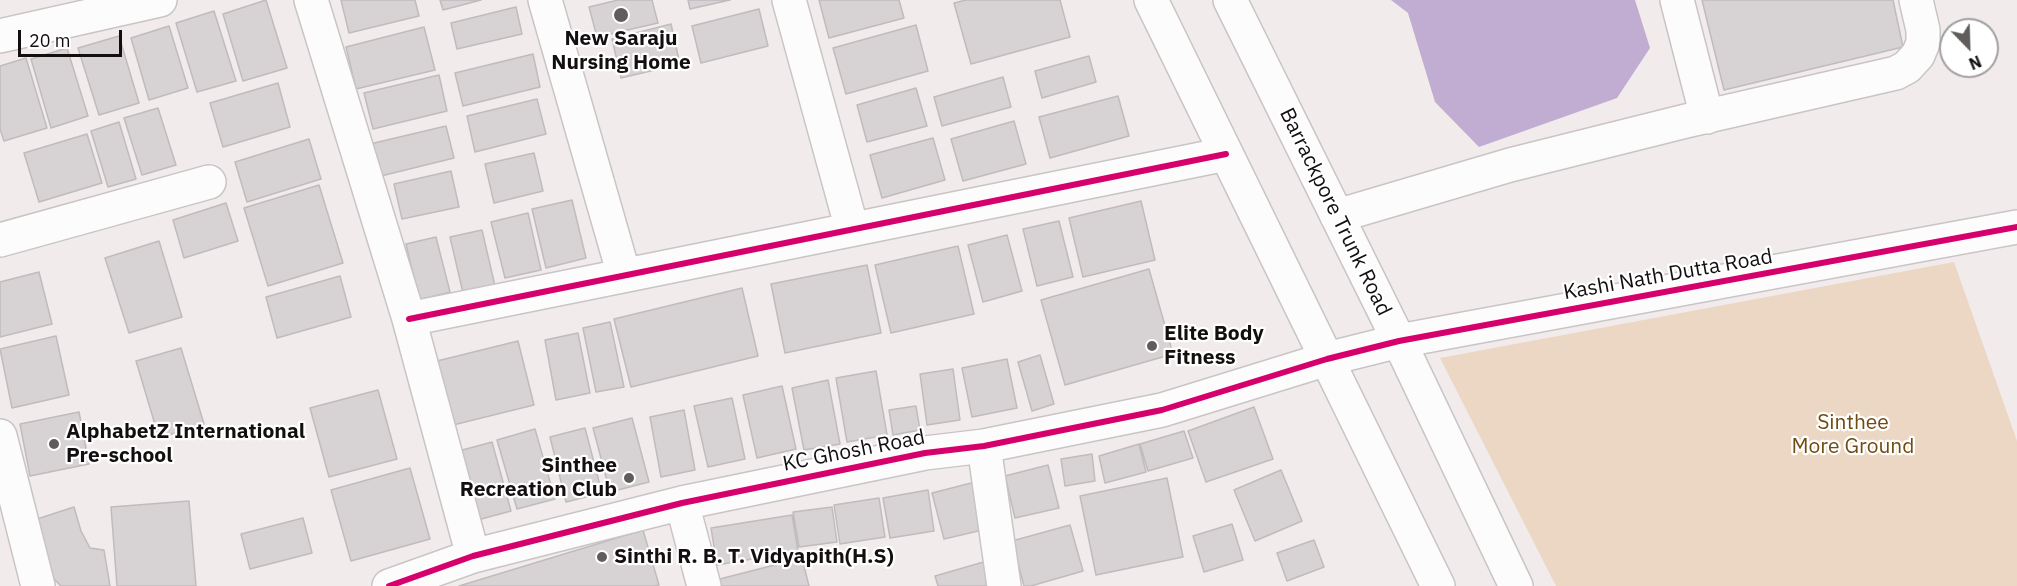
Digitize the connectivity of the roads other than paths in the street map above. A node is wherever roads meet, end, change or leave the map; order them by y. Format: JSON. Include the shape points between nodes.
{"nodes":[{"id":1,"x":160,"y":0,"type":"edge"},
{"id":2,"x":311,"y":0,"type":"edge"},
{"id":3,"x":545,"y":0,"type":"edge"},
{"id":4,"x":789,"y":0,"type":"edge"},
{"id":5,"x":1151,"y":0,"type":"edge"},
{"id":6,"x":1230,"y":0,"type":"edge"},
{"id":7,"x":1677,"y":0,"type":"edge"},
{"id":8,"x":1916,"y":0,"type":"edge"},
{"id":9,"x":0,"y":36,"type":"edge"},
{"id":10,"x":1707,"y":117,"type":"junction"},
{"id":11,"x":1226,"y":154,"type":"junction"},
{"id":12,"x":209,"y":182,"type":"dead end"},
{"id":13,"x":1337,"y":216,"type":"junction"},
{"id":14,"x":2017,"y":227,"type":"edge"},
{"id":15,"x":852,"y":229,"type":"junction"},
{"id":16,"x":0,"y":240,"type":"edge"},
{"id":17,"x":624,"y":275,"type":"junction"},
{"id":18,"x":409,"y":319,"type":"junction"},
{"id":19,"x":1399,"y":341,"type":"junction"},
{"id":20,"x":1327,"y":359,"type":"junction"},
{"id":21,"x":0,"y":436,"type":"edge"},
{"id":22,"x":984,"y":446,"type":"junction"},
{"id":23,"x":682,"y":503,"type":"junction"},
{"id":24,"x":473,"y":556,"type":"junction"},
{"id":25,"x":38,"y":586,"type":"edge"},
{"id":26,"x":389,"y":586,"type":"edge"},
{"id":27,"x":704,"y":586,"type":"edge"},
{"id":28,"x":1004,"y":586,"type":"edge"},
{"id":29,"x":1438,"y":586,"type":"edge"},
{"id":30,"x":1516,"y":586,"type":"edge"}],
"edges":[{"from":1,"to":9,"type":"street"},
{"from":2,"to":18,"type":"street"},
{"from":3,"to":17,"type":"street"},
{"from":4,"to":15,"type":"street"},
{"from":5,"to":11,"type":"street"},
{"from":6,"to":13,"type":"street","name":"Barrackpore Trunk Road"},
{"from":7,"to":10,"type":"street"},
{"from":8,"to":10,"type":"street","via":[[1923,43],[1907,67],[1896,73]]},
{"from":10,"to":13,"type":"street","via":[[1510,165]]},
{"from":11,"to":15,"type":"street"},
{"from":11,"to":20,"type":"street"},
{"from":12,"to":16,"type":"street"},
{"from":13,"to":19,"type":"street","name":"Barrackpore Trunk Road"},
{"from":14,"to":19,"type":"street","name":"Kashi Nath Dutta Road"},
{"from":15,"to":17,"type":"street"},
{"from":17,"to":18,"type":"street"},
{"from":18,"to":24,"type":"street"},
{"from":19,"to":20,"type":"street","name":"Kashi Nath Dutta Road"},
{"from":19,"to":30,"type":"street","name":"Barrackpore Trunk Road"},
{"from":20,"to":22,"type":"street","name":"KC Ghosh Road","via":[[1162,410]]},
{"from":20,"to":29,"type":"street"},
{"from":21,"to":25,"type":"street"},
{"from":22,"to":23,"type":"street","name":"KC Ghosh Road","via":[[925,453]]},
{"from":22,"to":28,"type":"street"},
{"from":23,"to":24,"type":"street","name":"KC Ghosh Road"},
{"from":23,"to":27,"type":"street"},
{"from":24,"to":26,"type":"street","name":"KC Ghosh Road"}]}
